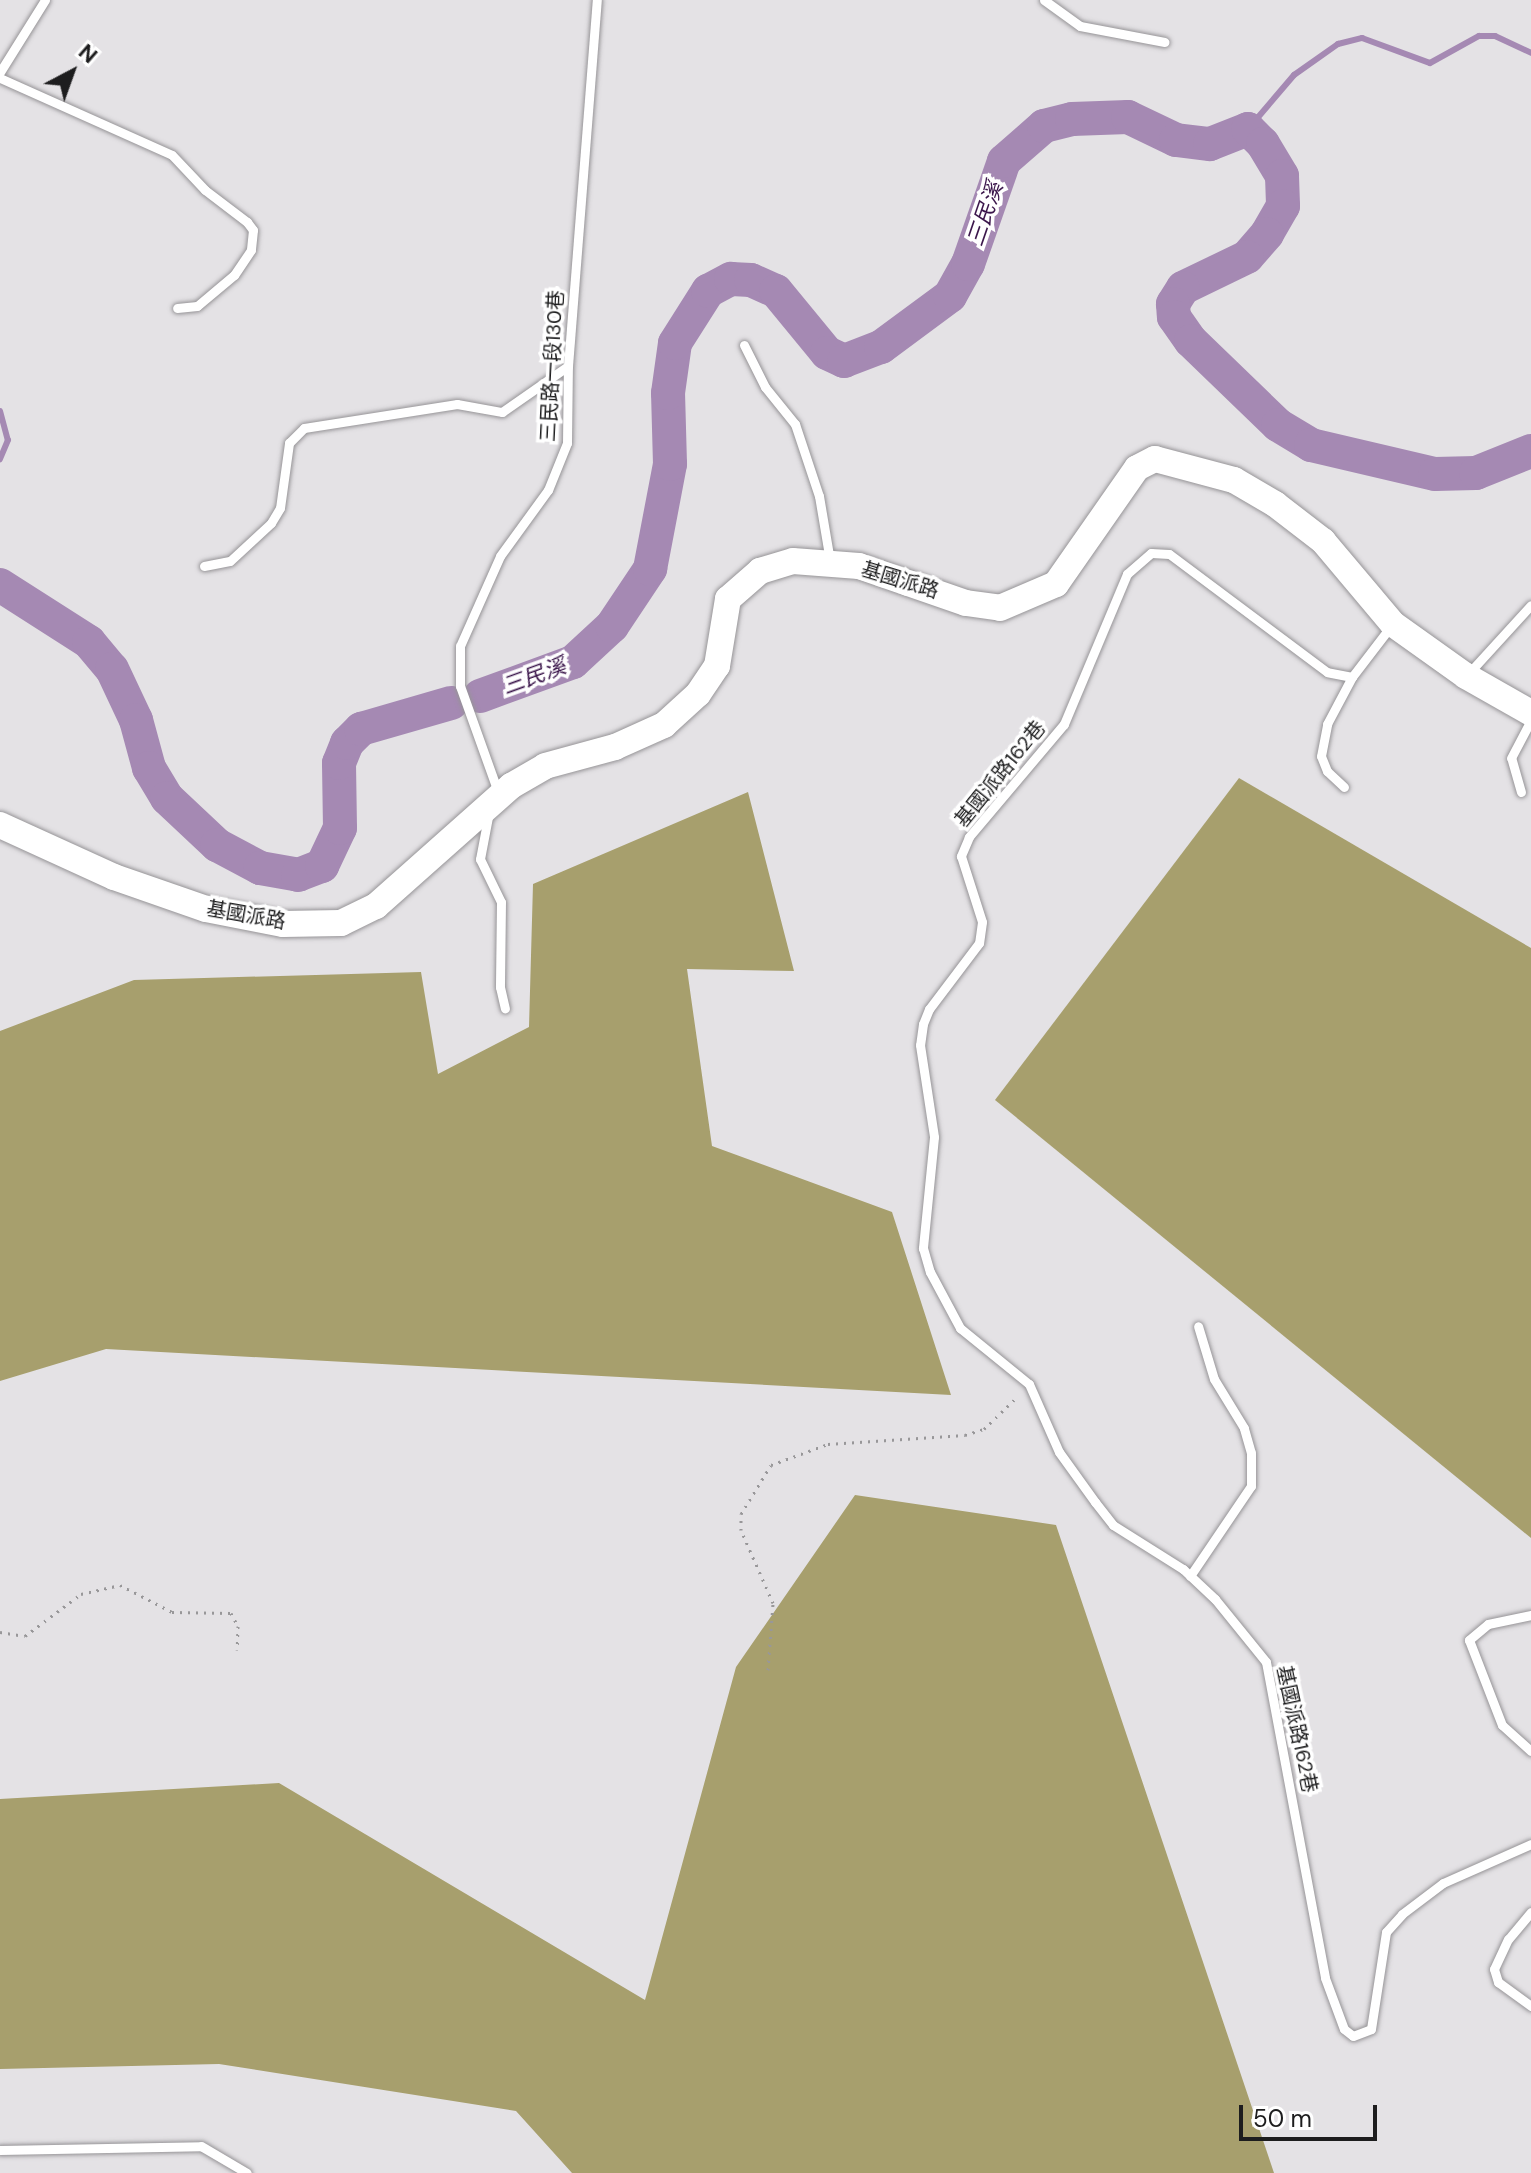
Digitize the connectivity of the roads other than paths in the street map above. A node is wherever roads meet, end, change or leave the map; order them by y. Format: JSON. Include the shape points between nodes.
{"nodes":[{"id":1,"x":45,"y":0,"type":"edge"},
{"id":2,"x":597,"y":0,"type":"edge"},
{"id":3,"x":1044,"y":0,"type":"edge"},
{"id":4,"x":1165,"y":42,"type":"dead end"},
{"id":5,"x":0,"y":72,"type":"edge"},
{"id":6,"x":0,"y":78,"type":"edge"},
{"id":7,"x":177,"y":308,"type":"dead end"},
{"id":8,"x":744,"y":345,"type":"dead end"},
{"id":9,"x":568,"y":366,"type":"junction"},
{"id":10,"x":831,"y":564,"type":"junction"},
{"id":11,"x":204,"y":566,"type":"dead end"},
{"id":12,"x":1531,"y":605,"type":"edge"},
{"id":13,"x":1393,"y":624,"type":"junction"},
{"id":14,"x":1466,"y":676,"type":"junction"},
{"id":15,"x":1352,"y":677,"type":"junction"},
{"id":16,"x":1531,"y":713,"type":"edge"},
{"id":17,"x":1531,"y":720,"type":"edge"},
{"id":18,"x":1344,"y":787,"type":"dead end"},
{"id":19,"x":1521,"y":792,"type":"dead end"},
{"id":20,"x":494,"y":800,"type":"junction"},
{"id":21,"x":0,"y":825,"type":"edge"},
{"id":22,"x":505,"y":1008,"type":"dead end"},
{"id":23,"x":1198,"y":1326,"type":"dead end"},
{"id":24,"x":1190,"y":1576,"type":"junction"},
{"id":25,"x":1531,"y":1615,"type":"edge"},
{"id":26,"x":1531,"y":1751,"type":"edge"},
{"id":27,"x":1531,"y":1844,"type":"edge"},
{"id":28,"x":1531,"y":1912,"type":"edge"},
{"id":29,"x":1531,"y":2006,"type":"edge"},
{"id":30,"x":0,"y":2150,"type":"edge"},
{"id":31,"x":247,"y":2173,"type":"edge"}],
"edges":[{"from":1,"to":5,"type":"lane"},
{"from":2,"to":9,"type":"lane","name":"三民路一段130巷"},
{"from":3,"to":4,"type":"lane","via":[[1080,26]]},
{"from":6,"to":7,"type":"lane","via":[[165,151],[247,222],[253,230],[251,250],[234,275],[197,306]]},
{"from":8,"to":10,"type":"lane","via":[[765,387],[795,424],[819,496]]},
{"from":9,"to":11,"type":"lane","via":[[502,412],[457,404],[304,428],[289,443],[280,508],[271,523],[230,561]]},
{"from":9,"to":20,"type":"lane","name":"三民路一段130巷","via":[[562,465],[500,556],[460,646],[460,686]]},
{"from":10,"to":13,"type":"street","name":"基國派路","via":[[859,566],[1000,608],[1056,584],[1082,554],[1137,468],[1155,459],[1234,480],[1275,504],[1323,541]]},
{"from":10,"to":20,"type":"street","name":"基國派路","via":[[793,561],[742,583],[728,599],[717,666],[698,694],[664,725],[615,747],[545,766]]},
{"from":12,"to":14,"type":"lane"},
{"from":13,"to":14,"type":"street","name":"基國派路"},
{"from":13,"to":15,"type":"lane"},
{"from":14,"to":16,"type":"street","name":"基國派路"},
{"from":15,"to":18,"type":"lane","via":[[1327,724],[1321,756],[1327,771]]},
{"from":15,"to":24,"type":"lane","name":"基國派路162巷","via":[[1327,672],[1255,623],[1187,564],[1151,553],[1127,574],[1064,724],[969,837],[961,856],[982,922],[979,943],[929,1009],[920,1045],[934,1137],[923,1248],[930,1272],[960,1328],[1029,1384],[1059,1452],[1104,1514]]},
{"from":17,"to":19,"type":"lane","via":[[1511,758]]},
{"from":20,"to":21,"type":"street","name":"基國派路","via":[[376,906],[341,923],[283,924],[206,909],[114,877]]},
{"from":20,"to":22,"type":"lane","via":[[480,859],[501,902],[500,987]]},
{"from":23,"to":24,"type":"lane","via":[[1214,1379],[1244,1428],[1251,1486]]},
{"from":24,"to":27,"type":"lane","name":"基國派路162巷","via":[[1266,1662],[1325,1978],[1335,2010],[1353,2036],[1371,2029],[1386,1932],[1402,1914],[1443,1883]]},
{"from":25,"to":26,"type":"lane","via":[[1488,1624],[1469,1640],[1502,1725]]},
{"from":28,"to":29,"type":"lane","via":[[1508,1939],[1494,1969],[1498,1982]]},
{"from":30,"to":31,"type":"lane","via":[[201,2146]]}]}
